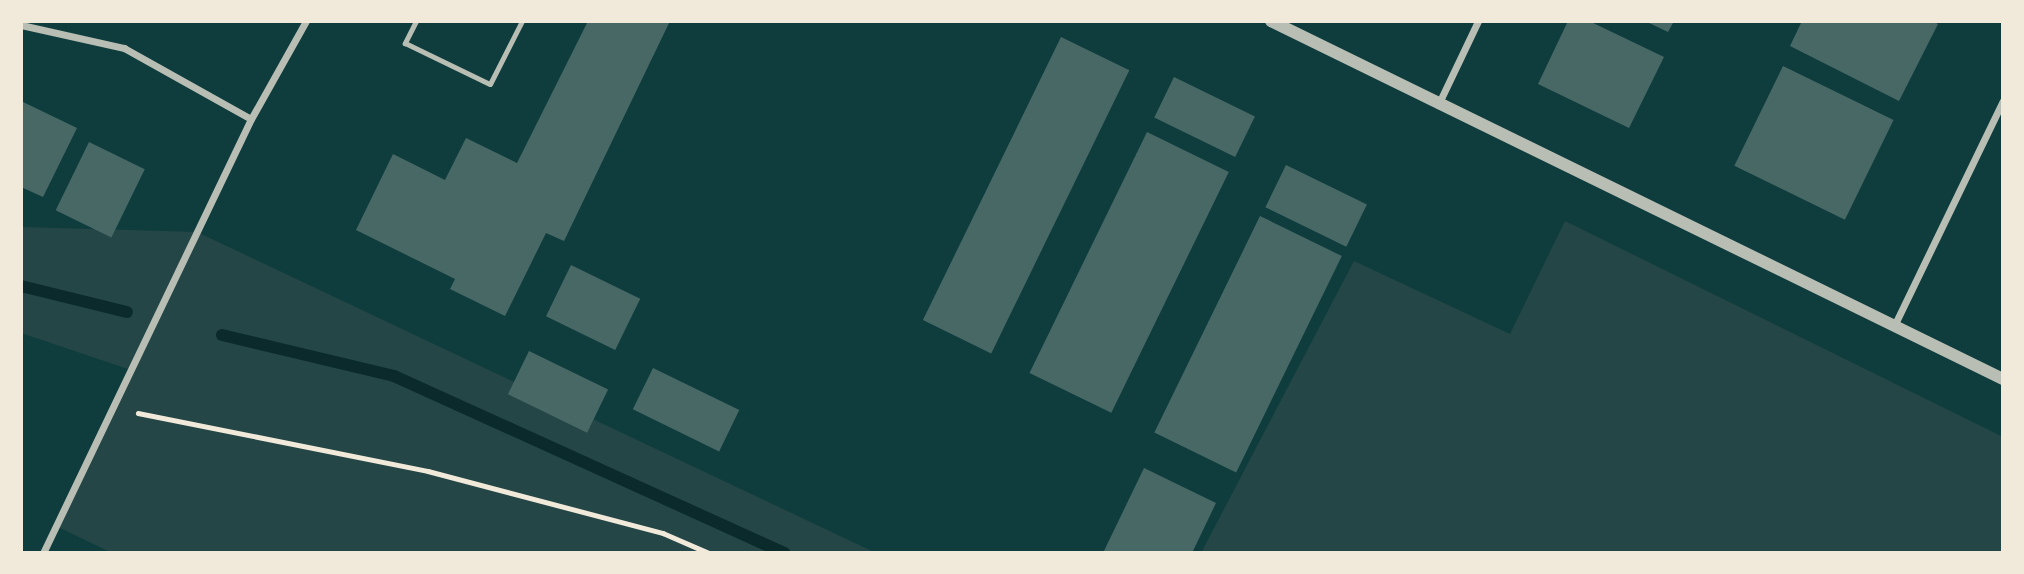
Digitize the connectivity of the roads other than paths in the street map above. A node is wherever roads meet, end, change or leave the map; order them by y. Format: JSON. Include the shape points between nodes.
{"nodes":[{"id":1,"x":306,"y":21,"type":"edge"},
{"id":2,"x":416,"y":21,"type":"edge"},
{"id":3,"x":522,"y":21,"type":"edge"},
{"id":4,"x":1271,"y":21,"type":"edge"},
{"id":5,"x":1478,"y":21,"type":"edge"},
{"id":6,"x":21,"y":24,"type":"edge"},
{"id":7,"x":2003,"y":101,"type":"edge"},
{"id":8,"x":1438,"y":105,"type":"junction"},
{"id":9,"x":251,"y":119,"type":"junction"},
{"id":10,"x":1894,"y":326,"type":"junction"},
{"id":11,"x":2003,"y":379,"type":"edge"},
{"id":12,"x":43,"y":553,"type":"edge"}],
"edges":[{"from":1,"to":9,"type":"street"},
{"from":2,"to":3,"type":"lane","via":[[405,43],[490,84]]},
{"from":4,"to":8,"type":"street"},
{"from":5,"to":8,"type":"street"},
{"from":6,"to":9,"type":"street","via":[[124,48]]},
{"from":7,"to":10,"type":"street"},
{"from":8,"to":10,"type":"street"},
{"from":9,"to":12,"type":"street"},
{"from":10,"to":11,"type":"street"}]}
